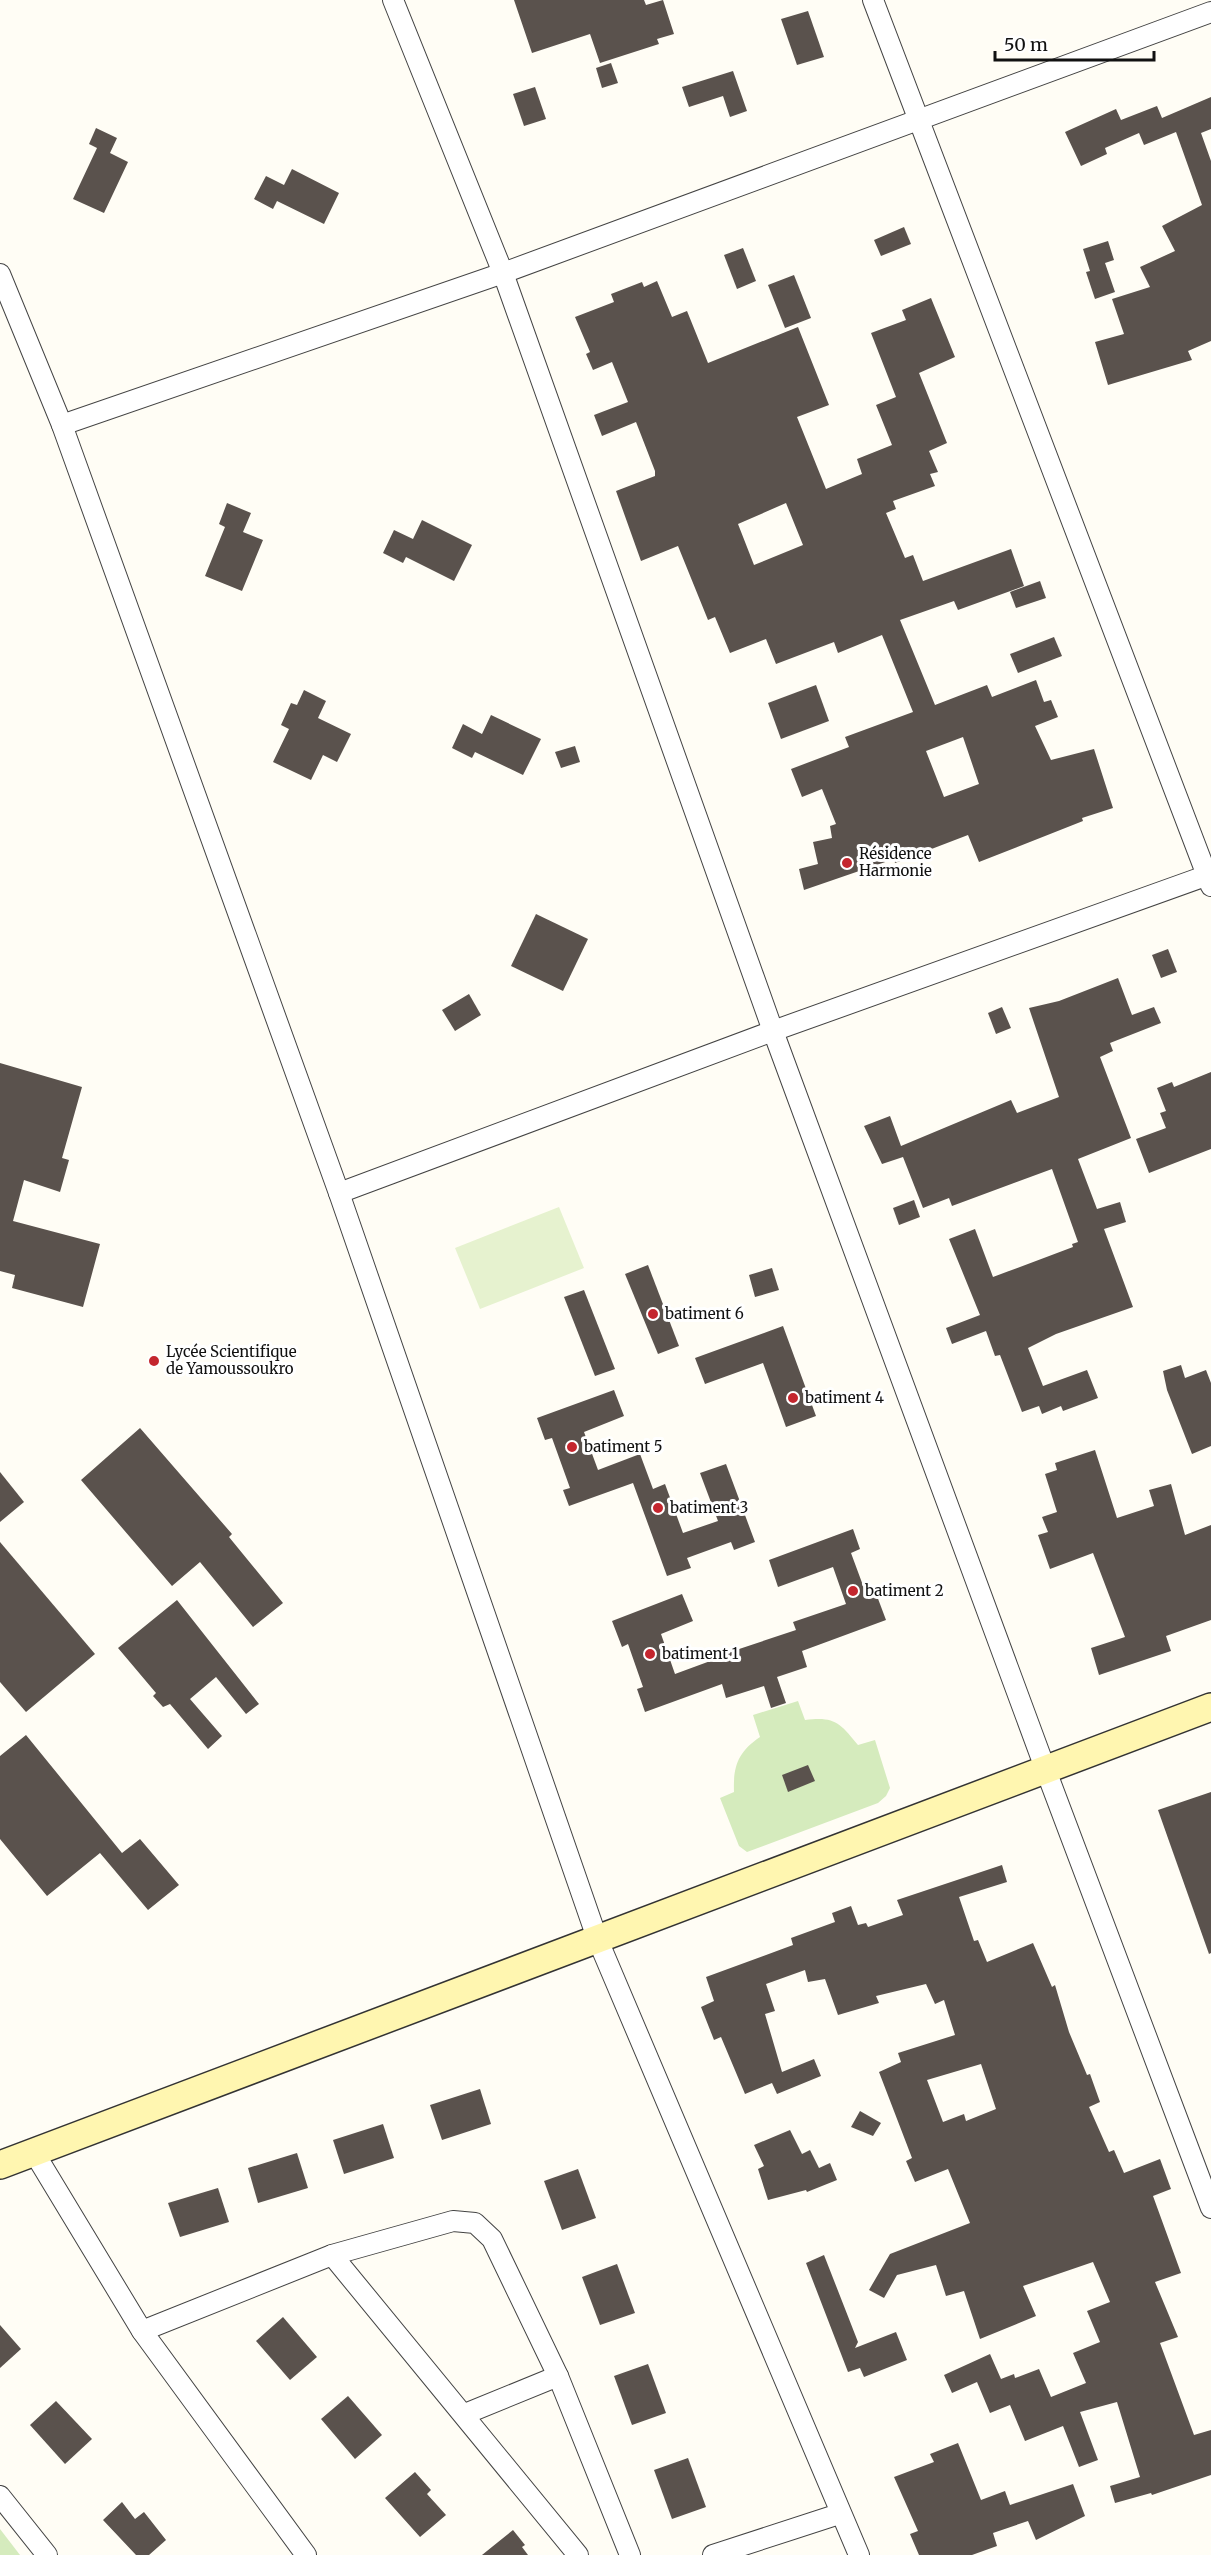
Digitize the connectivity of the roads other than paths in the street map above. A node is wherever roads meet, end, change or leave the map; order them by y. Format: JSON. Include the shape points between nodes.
{"nodes":[{"id":1,"x":393,"y":0,"type":"edge"},
{"id":2,"x":873,"y":0,"type":"edge"},
{"id":3,"x":1211,"y":12,"type":"edge"},
{"id":4,"x":919,"y":120,"type":"junction"},
{"id":5,"x":504,"y":273,"type":"junction"},
{"id":6,"x":0,"y":274,"type":"edge"},
{"id":7,"x":62,"y":424,"type":"junction"},
{"id":8,"x":1210,"y":879,"type":"edge"},
{"id":9,"x":773,"y":1031,"type":"junction"},
{"id":10,"x":339,"y":1193,"type":"junction"},
{"id":11,"x":1211,"y":1707,"type":"edge"},
{"id":12,"x":1045,"y":1768,"type":"junction"},
{"id":13,"x":597,"y":1938,"type":"junction"},
{"id":14,"x":35,"y":2154,"type":"junction"},
{"id":15,"x":0,"y":2165,"type":"edge"},
{"id":16,"x":1211,"y":2208,"type":"edge"},
{"id":17,"x":332,"y":2255,"type":"junction"},
{"id":18,"x":142,"y":2331,"type":"junction"},
{"id":19,"x":558,"y":2376,"type":"junction"},
{"id":20,"x":465,"y":2414,"type":"junction"},
{"id":21,"x":0,"y":2496,"type":"edge"},
{"id":22,"x":839,"y":2514,"type":"junction"},
{"id":23,"x":47,"y":2555,"type":"edge"},
{"id":24,"x":306,"y":2555,"type":"edge"},
{"id":25,"x":578,"y":2555,"type":"edge"},
{"id":26,"x":630,"y":2555,"type":"edge"},
{"id":27,"x":713,"y":2555,"type":"edge"},
{"id":28,"x":859,"y":2555,"type":"edge"}],
"edges":[{"from":1,"to":5,"type":"street"},
{"from":2,"to":4,"type":"street"},
{"from":3,"to":4,"type":"street"},
{"from":4,"to":5,"type":"street"},
{"from":4,"to":8,"type":"street"},
{"from":5,"to":7,"type":"street"},
{"from":5,"to":9,"type":"street"},
{"from":6,"to":7,"type":"street"},
{"from":7,"to":10,"type":"street"},
{"from":8,"to":9,"type":"street"},
{"from":9,"to":10,"type":"street"},
{"from":9,"to":12,"type":"street"},
{"from":10,"to":13,"type":"street"},
{"from":11,"to":12,"type":"street"},
{"from":12,"to":13,"type":"street"},
{"from":12,"to":16,"type":"street"},
{"from":13,"to":14,"type":"street"},
{"from":13,"to":22,"type":"street"},
{"from":14,"to":15,"type":"street"},
{"from":14,"to":18,"type":"street"},
{"from":17,"to":18,"type":"street"},
{"from":17,"to":19,"type":"street","via":[[453,2221],[475,2223],[492,2238]]},
{"from":17,"to":20,"type":"street"},
{"from":18,"to":24,"type":"street"},
{"from":19,"to":20,"type":"street"},
{"from":19,"to":26,"type":"street"},
{"from":20,"to":25,"type":"street"},
{"from":21,"to":23,"type":"street"},
{"from":22,"to":27,"type":"street"},
{"from":22,"to":28,"type":"street"}]}
